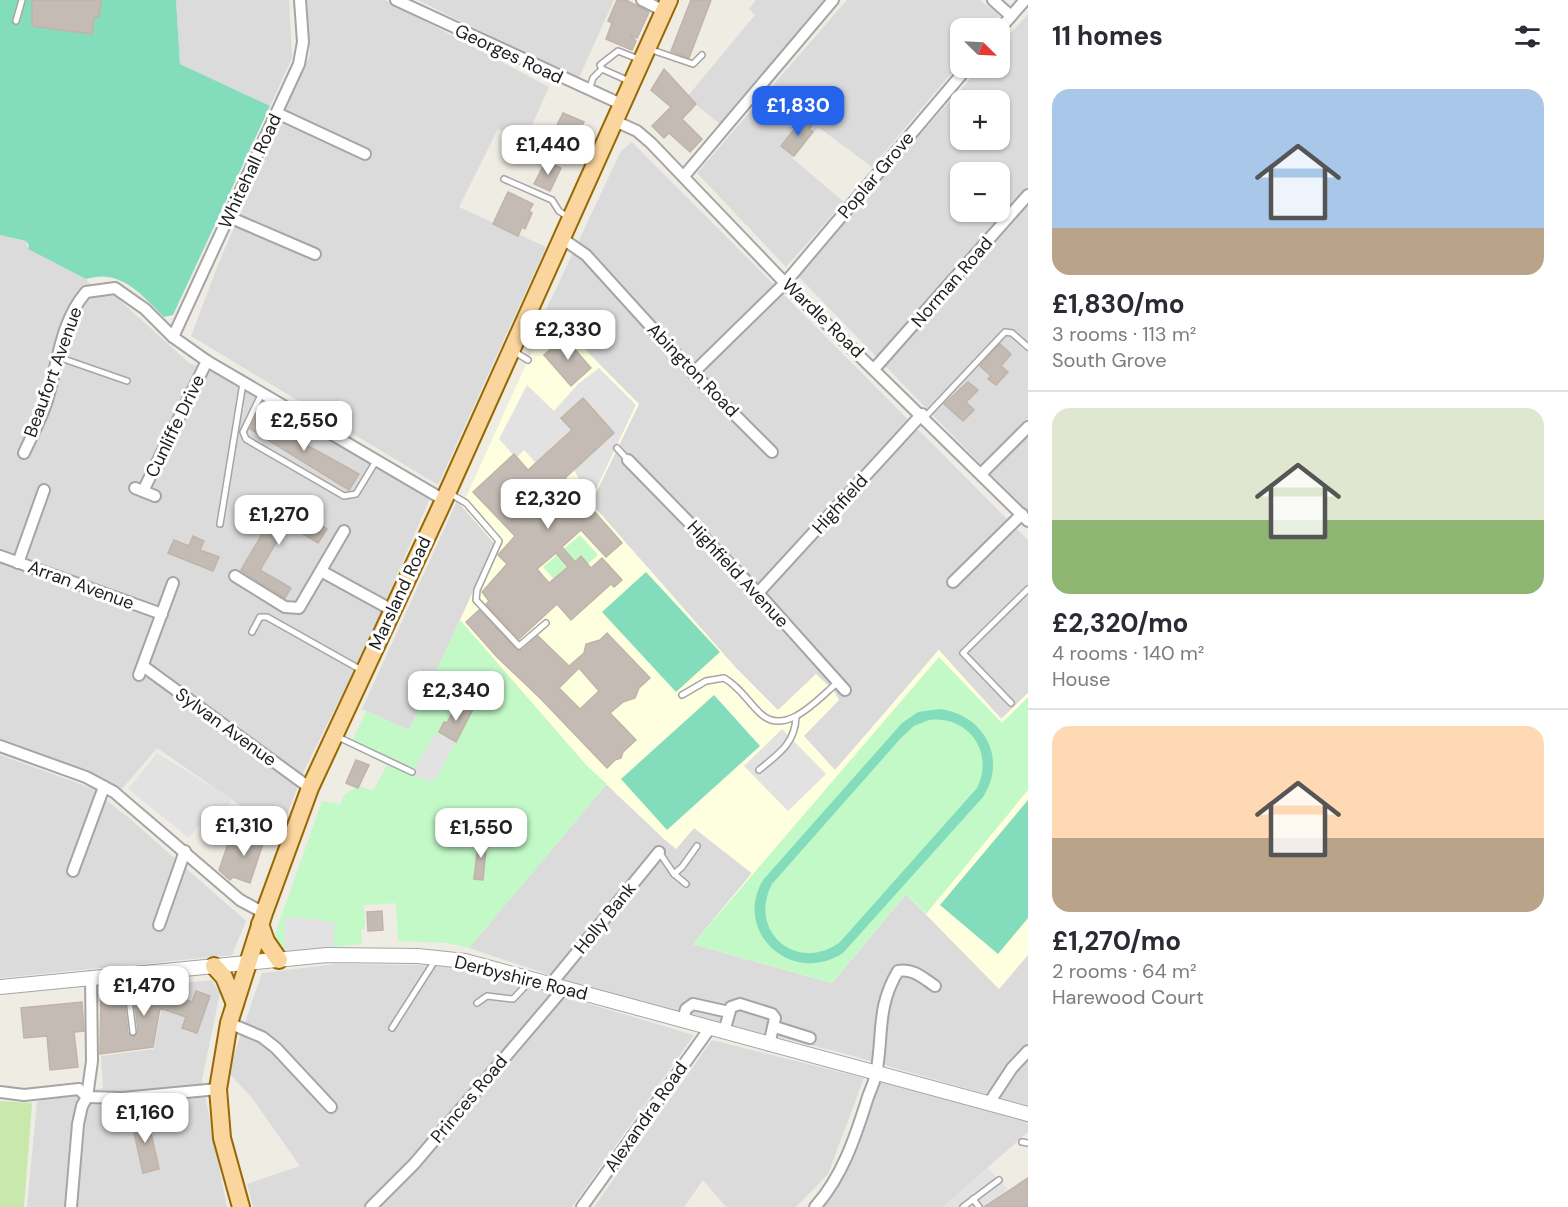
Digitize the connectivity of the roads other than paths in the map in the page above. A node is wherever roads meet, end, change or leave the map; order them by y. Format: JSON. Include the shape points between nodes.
{"nodes":[{"id":1,"x":22,"y":0,"type":"edge"},
{"id":2,"x":300,"y":0,"type":"edge"},
{"id":3,"x":396,"y":0,"type":"edge"},
{"id":4,"x":642,"y":0,"type":"edge"},
{"id":5,"x":833,"y":0,"type":"edge"},
{"id":6,"x":993,"y":0,"type":"edge"},
{"id":7,"x":1025,"y":0,"type":"edge"},
{"id":8,"x":667,"y":5,"type":"edge"},
{"id":9,"x":1011,"y":16,"type":"joint"},
{"id":10,"x":16,"y":21,"type":"dead end"},
{"id":11,"x":645,"y":54,"type":"junction"},
{"id":12,"x":702,"y":55,"type":"dead end"},
{"id":13,"x":602,"y":69,"type":"junction"},
{"id":14,"x":959,"y":78,"type":"edge"},
{"id":15,"x":632,"y":83,"type":"junction"},
{"id":16,"x":589,"y":92,"type":"junction"},
{"id":17,"x":277,"y":113,"type":"junction"},
{"id":18,"x":619,"y":113,"type":"junction"},
{"id":19,"x":365,"y":154,"type":"dead end"},
{"id":20,"x":684,"y":176,"type":"junction"},
{"id":21,"x":504,"y":178,"type":"dead end"},
{"id":22,"x":1028,"y":195,"type":"edge"},
{"id":23,"x":229,"y":217,"type":"junction"},
{"id":24,"x":572,"y":219,"type":"junction"},
{"id":25,"x":563,"y":239,"type":"junction"},
{"id":26,"x":315,"y":254,"type":"dead end"},
{"id":27,"x":785,"y":283,"type":"junction"},
{"id":28,"x":173,"y":338,"type":"junction"},
{"id":29,"x":1028,"y":347,"type":"edge"},
{"id":30,"x":512,"y":350,"type":"junction"},
{"id":31,"x":56,"y":357,"type":"junction"},
{"id":32,"x":528,"y":360,"type":"dead end"},
{"id":33,"x":207,"y":361,"type":"junction"},
{"id":34,"x":875,"y":368,"type":"junction"},
{"id":35,"x":693,"y":374,"type":"junction"},
{"id":36,"x":127,"y":381,"type":"dead end"},
{"id":37,"x":243,"y":381,"type":"junction"},
{"id":38,"x":262,"y":393,"type":"junction"},
{"id":39,"x":923,"y":416,"type":"junction"},
{"id":40,"x":1028,"y":427,"type":"edge"},
{"id":41,"x":617,"y":448,"type":"dead end"},
{"id":42,"x":772,"y":452,"type":"dead end"},
{"id":43,"x":24,"y":453,"type":"dead end"},
{"id":44,"x":628,"y":460,"type":"joint"},
{"id":45,"x":376,"y":461,"type":"junction"},
{"id":46,"x":982,"y":473,"type":"junction"},
{"id":47,"x":44,"y":490,"type":"dead end"},
{"id":48,"x":155,"y":496,"type":"dead end"},
{"id":49,"x":445,"y":496,"type":"junction"},
{"id":50,"x":1025,"y":518,"type":"edge"},
{"id":51,"x":220,"y":524,"type":"dead end"},
{"id":52,"x":344,"y":531,"type":"dead end"},
{"id":53,"x":0,"y":556,"type":"edge"},
{"id":54,"x":18,"y":563,"type":"junction"},
{"id":55,"x":321,"y":571,"type":"junction"},
{"id":56,"x":235,"y":576,"type":"dead end"},
{"id":57,"x":953,"y":582,"type":"dead end"},
{"id":58,"x":173,"y":583,"type":"dead end"},
{"id":59,"x":1028,"y":589,"type":"edge"},
{"id":60,"x":758,"y":593,"type":"junction"},
{"id":61,"x":392,"y":610,"type":"junction"},
{"id":62,"x":162,"y":614,"type":"junction"},
{"id":63,"x":546,"y":623,"type":"dead end"},
{"id":64,"x":252,"y":632,"type":"dead end"},
{"id":65,"x":364,"y":671,"type":"junction"},
{"id":66,"x":841,"y":687,"type":"joint"},
{"id":67,"x":682,"y":695,"type":"dead end"},
{"id":68,"x":1011,"y":703,"type":"dead end"},
{"id":69,"x":796,"y":717,"type":"junction"},
{"id":70,"x":334,"y":735,"type":"junction"},
{"id":71,"x":0,"y":746,"type":"edge"},
{"id":72,"x":759,"y":770,"type":"dead end"},
{"id":73,"x":412,"y":772,"type":"dead end"},
{"id":74,"x":105,"y":786,"type":"junction"},
{"id":75,"x":310,"y":788,"type":"junction"},
{"id":76,"x":697,"y":846,"type":"dead end"},
{"id":77,"x":185,"y":851,"type":"junction"},
{"id":78,"x":659,"y":852,"type":"joint"},
{"id":79,"x":73,"y":871,"type":"dead end"},
{"id":80,"x":674,"y":874,"type":"junction"},
{"id":81,"x":686,"y":884,"type":"dead end"},
{"id":82,"x":262,"y":919,"type":"junction"},
{"id":83,"x":159,"y":925,"type":"dead end"},
{"id":84,"x":437,"y":958,"type":"junction"},
{"id":85,"x":279,"y":960,"type":"junction"},
{"id":86,"x":248,"y":963,"type":"junction"},
{"id":87,"x":214,"y":966,"type":"junction"},
{"id":88,"x":126,"y":974,"type":"junction"},
{"id":89,"x":92,"y":977,"type":"junction"},
{"id":90,"x":532,"y":978,"type":"junction"},
{"id":91,"x":557,"y":986,"type":"junction"},
{"id":92,"x":935,"y":986,"type":"dead end"},
{"id":93,"x":0,"y":987,"type":"edge"},
{"id":94,"x":477,"y":1003,"type":"dead end"},
{"id":95,"x":235,"y":1004,"type":"junction"},
{"id":96,"x":729,"y":1012,"type":"junction"},
{"id":97,"x":683,"y":1020,"type":"junction"},
{"id":98,"x":229,"y":1023,"type":"junction"},
{"id":99,"x":775,"y":1027,"type":"junction"},
{"id":100,"x":392,"y":1028,"type":"dead end"},
{"id":101,"x":717,"y":1030,"type":"junction"},
{"id":102,"x":133,"y":1032,"type":"dead end"},
{"id":103,"x":769,"y":1045,"type":"junction"},
{"id":104,"x":797,"y":1050,"type":"junction"},
{"id":105,"x":1028,"y":1051,"type":"edge"},
{"id":106,"x":877,"y":1071,"type":"junction"},
{"id":107,"x":218,"y":1089,"type":"junction"},
{"id":108,"x":0,"y":1092,"type":"edge"},
{"id":109,"x":87,"y":1097,"type":"junction"},
{"id":110,"x":989,"y":1103,"type":"junction"},
{"id":111,"x":331,"y":1107,"type":"dead end"},
{"id":112,"x":1028,"y":1114,"type":"edge"},
{"id":113,"x":999,"y":1180,"type":"dead end"},
{"id":114,"x":973,"y":1199,"type":"junction"},
{"id":115,"x":71,"y":1207,"type":"edge"},
{"id":116,"x":241,"y":1207,"type":"edge"},
{"id":117,"x":371,"y":1207,"type":"edge"},
{"id":118,"x":582,"y":1207,"type":"edge"},
{"id":119,"x":815,"y":1207,"type":"edge"},
{"id":120,"x":963,"y":1207,"type":"edge"},
{"id":121,"x":979,"y":1207,"type":"edge"}],
"edges":[{"from":1,"to":10,"type":"lane"},
{"from":2,"to":17,"type":"street","name":"Whitehall Road","via":[[303,53]]},
{"from":3,"to":16,"type":"street","name":"Georges Road"},
{"from":4,"to":8,"type":"street"},
{"from":5,"to":20,"type":"street"},
{"from":6,"to":9,"type":"street"},
{"from":7,"to":9,"type":"street"},
{"from":8,"to":11,"type":"main road","name":"Marsland Road"},
{"from":11,"to":12,"type":"lane","via":[[693,64]]},
{"from":11,"to":13,"type":"lane","via":[[618,51],[600,65]]},
{"from":11,"to":15,"type":"main road","name":"Marsland Road"},
{"from":13,"to":15,"type":"lane"},
{"from":13,"to":16,"type":"lane","via":[[593,78]]},
{"from":14,"to":27,"type":"street","name":"Poplar Grove"},
{"from":15,"to":18,"type":"main road","name":"Marsland Road"},
{"from":16,"to":18,"type":"street","name":"Georges Road"},
{"from":17,"to":19,"type":"street"},
{"from":17,"to":23,"type":"street","name":"Whitehall Road"},
{"from":18,"to":20,"type":"street","name":"Wardle Road"},
{"from":18,"to":24,"type":"main road","name":"Marsland Road"},
{"from":20,"to":27,"type":"street","name":"Wardle Road"},
{"from":21,"to":24,"type":"lane","via":[[552,200]]},
{"from":22,"to":34,"type":"street","name":"Norman Road"},
{"from":23,"to":26,"type":"street"},
{"from":23,"to":28,"type":"street","name":"Whitehall Road"},
{"from":24,"to":25,"type":"main road","name":"Marsland Road"},
{"from":25,"to":30,"type":"main road","name":"Marsland Road"},
{"from":25,"to":35,"type":"street","name":"Abington Road","via":[[586,255]]},
{"from":27,"to":34,"type":"street","name":"Wardle Road"},
{"from":27,"to":35,"type":"street","name":"Poplar Grove"},
{"from":28,"to":31,"type":"street","name":"Beaufort Avenue","via":[[125,293],[103,288],[86,292],[77,302]]},
{"from":28,"to":33,"type":"street","name":"Beaufort Avenue"},
{"from":29,"to":39,"type":"lane","via":[[1005,332]]},
{"from":30,"to":32,"type":"lane"},
{"from":30,"to":49,"type":"main road","name":"Marsland Road"},
{"from":31,"to":36,"type":"lane"},
{"from":31,"to":43,"type":"street","name":"Beaufort Avenue","via":[[48,398]]},
{"from":33,"to":37,"type":"street","name":"Beaufort Avenue"},
{"from":33,"to":48,"type":"street","name":"Cunliffe Drive","via":[[139,489]]},
{"from":34,"to":39,"type":"street","name":"Wardle Road"},
{"from":35,"to":42,"type":"street","name":"Abington Road"},
{"from":37,"to":38,"type":"street","name":"Beaufort Avenue"},
{"from":37,"to":51,"type":"lane"},
{"from":38,"to":45,"type":"street","name":"Beaufort Avenue"},
{"from":38,"to":45,"type":"lane","via":[[243,432],[256,445],[344,496],[356,494]]},
{"from":39,"to":46,"type":"street","name":"Wardle Road"},
{"from":39,"to":60,"type":"street","name":"Highfield"},
{"from":40,"to":46,"type":"street"},
{"from":41,"to":44,"type":"lane"},
{"from":44,"to":60,"type":"street","name":"Highfield Avenue"},
{"from":45,"to":49,"type":"street","name":"Beaufort Avenue"},
{"from":46,"to":50,"type":"street","name":"Wardle Road"},
{"from":47,"to":54,"type":"street"},
{"from":49,"to":61,"type":"main road","name":"Marsland Road"},
{"from":49,"to":63,"type":"lane","via":[[466,503],[499,541],[476,600],[519,646]]},
{"from":50,"to":57,"type":"street"},
{"from":52,"to":55,"type":"street"},
{"from":53,"to":54,"type":"street","name":"Arran Avenue"},
{"from":54,"to":62,"type":"street","name":"Arran Avenue"},
{"from":55,"to":56,"type":"street","via":[[299,608],[293,610]]},
{"from":55,"to":61,"type":"street"},
{"from":58,"to":62,"type":"street"},
{"from":59,"to":68,"type":"lane","via":[[963,653]]},
{"from":60,"to":66,"type":"street","name":"Highfield Avenue"},
{"from":61,"to":65,"type":"main road","name":"Marsland Road"},
{"from":62,"to":75,"type":"street","name":"Sylvan Avenue","via":[[141,670]]},
{"from":64,"to":65,"type":"lane","via":[[260,617],[267,617]]},
{"from":65,"to":70,"type":"main road","name":"Marsland Road"},
{"from":66,"to":69,"type":"lane"},
{"from":67,"to":69,"type":"lane","via":[[706,681],[724,678],[769,720]]},
{"from":69,"to":72,"type":"lane","via":[[796,732],[784,749]]},
{"from":70,"to":73,"type":"lane"},
{"from":70,"to":75,"type":"main road","name":"Marsland Road"},
{"from":71,"to":74,"type":"street"},
{"from":74,"to":77,"type":"street"},
{"from":74,"to":79,"type":"street"},
{"from":75,"to":82,"type":"main road","name":"Marsland Road"},
{"from":76,"to":80,"type":"lane"},
{"from":77,"to":82,"type":"street"},
{"from":77,"to":83,"type":"street"},
{"from":78,"to":80,"type":"lane"},
{"from":78,"to":91,"type":"street","name":"Holly Bank"},
{"from":80,"to":81,"type":"lane"},
{"from":82,"to":85,"type":"main road","via":[[266,941]]},
{"from":82,"to":86,"type":"main road","name":"Marsland Road"},
{"from":84,"to":85,"type":"street","name":"Derbyshire Road","via":[[327,955]]},
{"from":84,"to":90,"type":"street","name":"Derbyshire Road"},
{"from":84,"to":100,"type":"lane"},
{"from":85,"to":86,"type":"street","name":"Derbyshire Road"},
{"from":86,"to":87,"type":"street","name":"Derbyshire Road"},
{"from":86,"to":95,"type":"main road","name":"Marsland Road"},
{"from":87,"to":88,"type":"street","name":"Derbyshire Road"},
{"from":87,"to":95,"type":"main road","via":[[224,976]]},
{"from":88,"to":89,"type":"street","name":"Derbyshire Road"},
{"from":88,"to":102,"type":"lane"},
{"from":89,"to":93,"type":"street","name":"Derbyshire Road"},
{"from":89,"to":109,"type":"street","via":[[93,1061]]},
{"from":90,"to":91,"type":"street","name":"Derbyshire Road"},
{"from":90,"to":94,"type":"lane","via":[[513,999],[487,996]]},
{"from":91,"to":97,"type":"street","name":"Derbyshire Road"},
{"from":91,"to":117,"type":"street","name":"Princes Road","via":[[414,1164]]},
{"from":92,"to":106,"type":"street","via":[[914,972],[898,971],[880,1018]]},
{"from":95,"to":98,"type":"main road","name":"Marsland Road"},
{"from":96,"to":97,"type":"street","via":[[693,1004]]},
{"from":96,"to":99,"type":"street","via":[[734,1004],[772,1014]]},
{"from":96,"to":101,"type":"street"},
{"from":97,"to":101,"type":"street","name":"Derbyshire Road"},
{"from":98,"to":107,"type":"main road","name":"Marsland Road"},
{"from":98,"to":111,"type":"street","via":[[262,1037],[276,1048]]},
{"from":99,"to":103,"type":"street"},
{"from":99,"to":104,"type":"street","via":[[805,1036]]},
{"from":101,"to":103,"type":"street","name":"Derbyshire Road"},
{"from":101,"to":118,"type":"street","name":"Alexandra Road"},
{"from":103,"to":104,"type":"street","name":"Derbyshire Road"},
{"from":104,"to":106,"type":"street","name":"Derbyshire Road"},
{"from":105,"to":110,"type":"street"},
{"from":106,"to":110,"type":"street","name":"Derbyshire Road"},
{"from":106,"to":119,"type":"street","via":[[849,1154]]},
{"from":107,"to":109,"type":"street","via":[[122,1098]]},
{"from":107,"to":116,"type":"main road","name":"Marsland Road","via":[[222,1138]]},
{"from":108,"to":109,"type":"street","via":[[24,1095],[79,1089]]},
{"from":109,"to":115,"type":"street","via":[[78,1124]]},
{"from":110,"to":112,"type":"street","name":"Derbyshire Road"},
{"from":113,"to":114,"type":"lane"},
{"from":114,"to":120,"type":"lane"},
{"from":114,"to":121,"type":"lane"}]}
